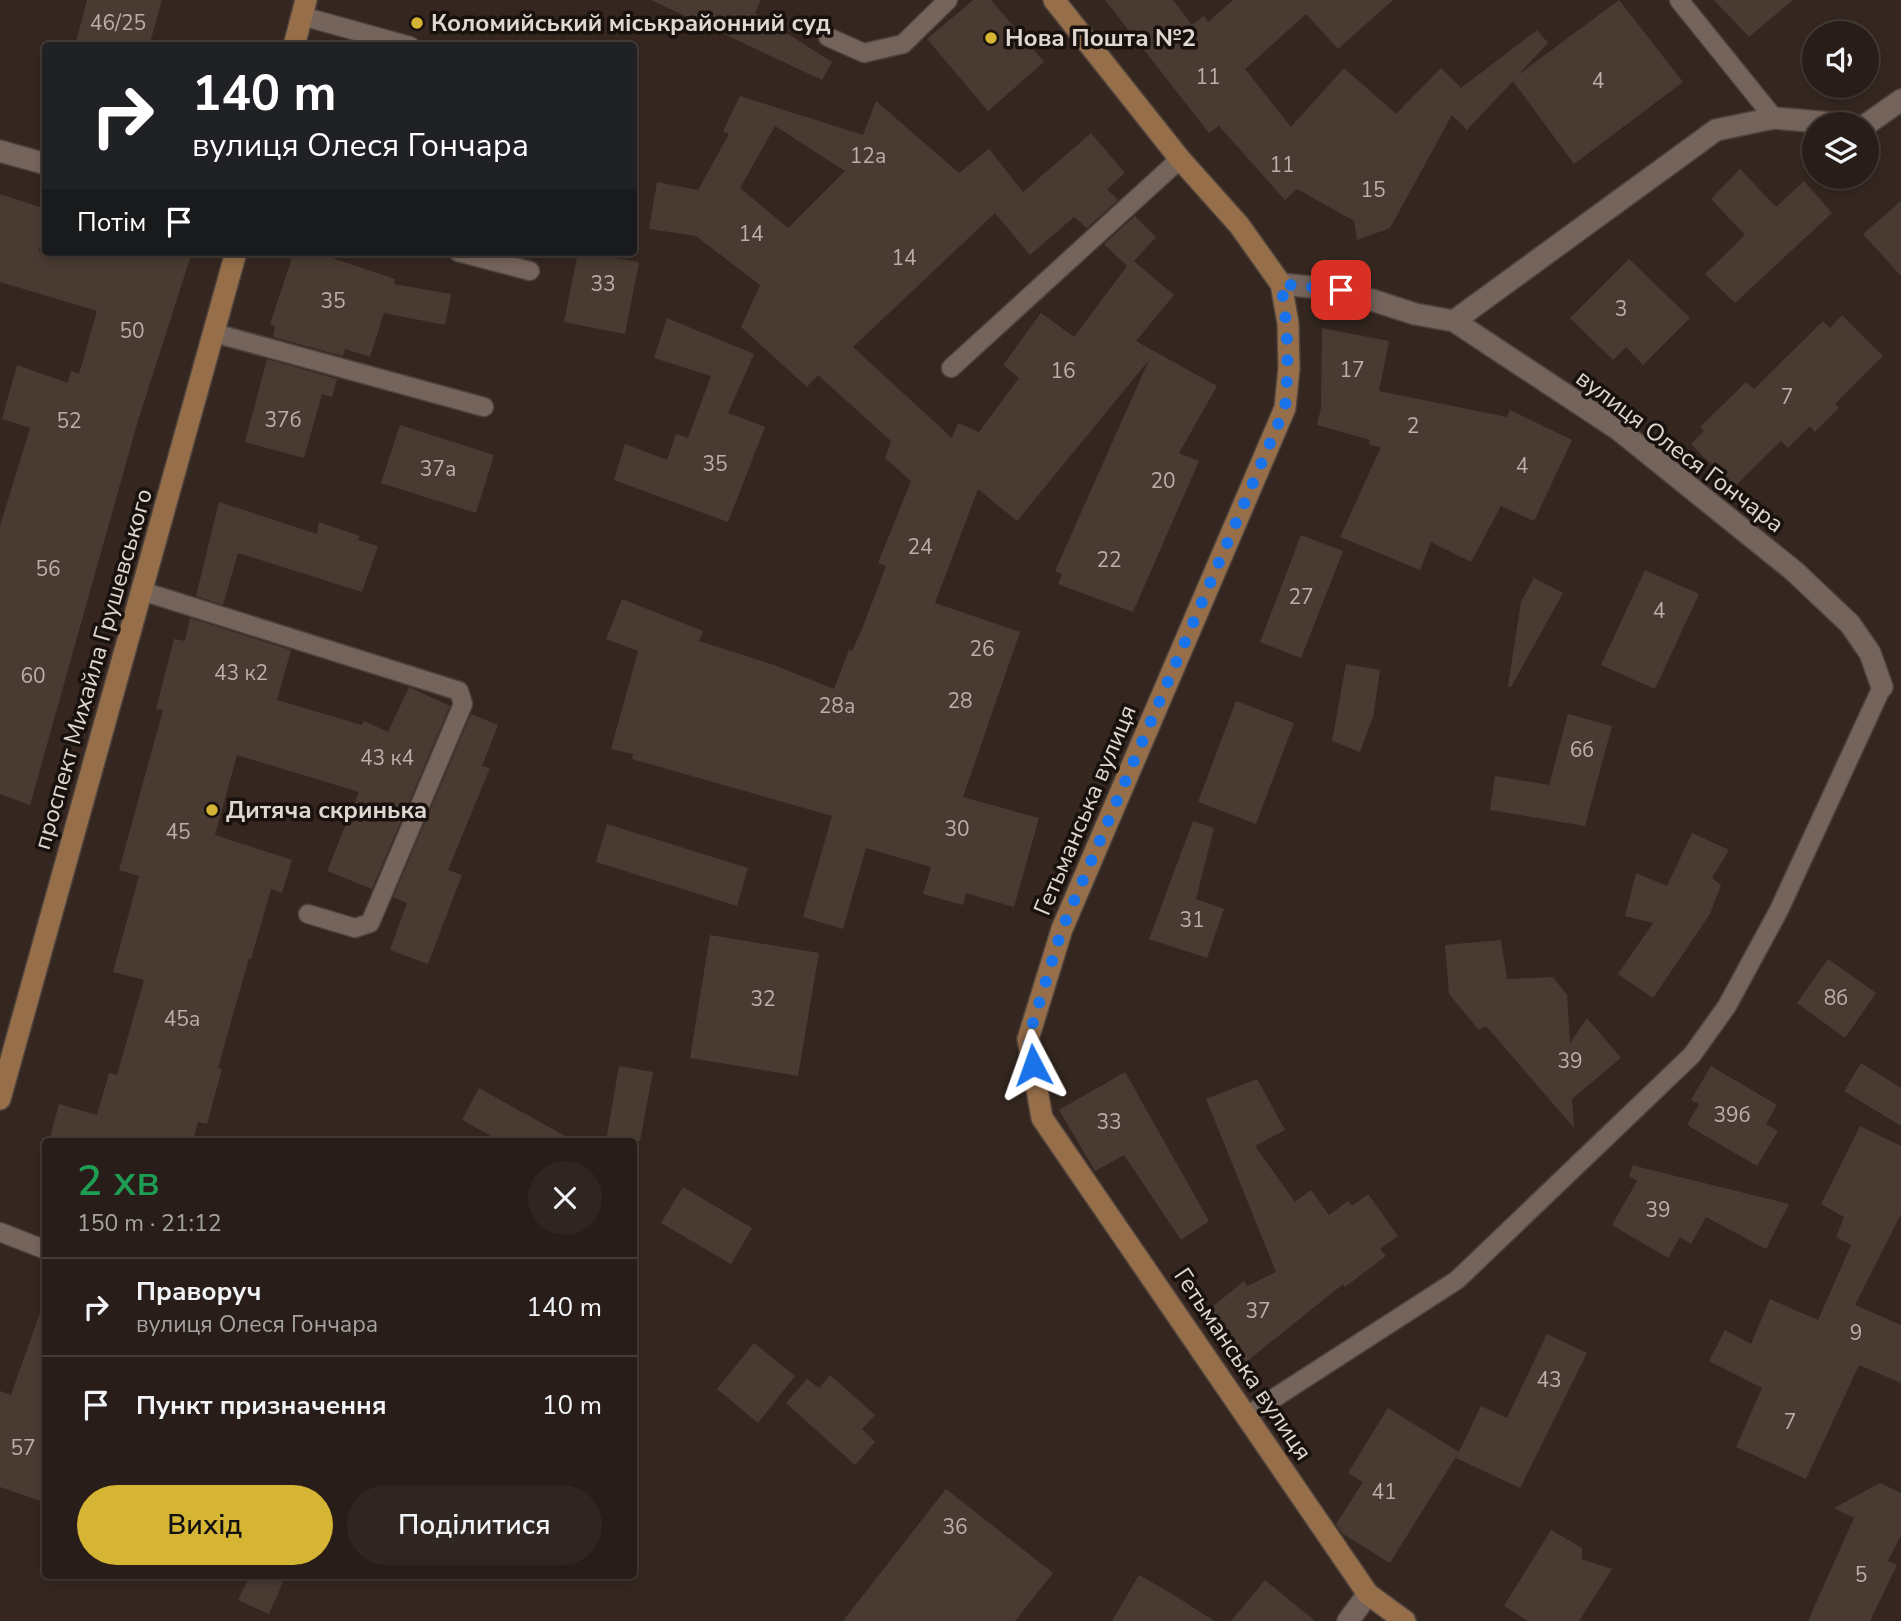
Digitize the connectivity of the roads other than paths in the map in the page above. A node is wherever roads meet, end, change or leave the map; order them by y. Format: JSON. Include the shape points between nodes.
{"nodes":[{"id":1,"x":948,"y":0,"type":"edge"},
{"id":2,"x":1054,"y":0,"type":"edge"},
{"id":3,"x":1679,"y":0,"type":"edge"},
{"id":4,"x":304,"y":8,"type":"edge"},
{"id":5,"x":828,"y":37,"type":"dead end"},
{"id":6,"x":295,"y":42,"type":"edge"},
{"id":7,"x":399,"y":42,"type":"edge"},
{"id":8,"x":1901,"y":100,"type":"edge"},
{"id":9,"x":1879,"y":116,"type":"edge"},
{"id":10,"x":1774,"y":118,"type":"junction"},
{"id":11,"x":1802,"y":120,"type":"edge"},
{"id":12,"x":0,"y":151,"type":"edge"},
{"id":13,"x":1180,"y":159,"type":"junction"},
{"id":14,"x":42,"y":163,"type":"edge"},
{"id":15,"x":235,"y":256,"type":"edge"},
{"id":16,"x":473,"y":256,"type":"edge"},
{"id":17,"x":530,"y":271,"type":"dead end"},
{"id":18,"x":1281,"y":284,"type":"junction"},
{"id":19,"x":1454,"y":321,"type":"junction"},
{"id":20,"x":214,"y":332,"type":"junction"},
{"id":21,"x":951,"y":368,"type":"dead end"},
{"id":22,"x":484,"y":407,"type":"dead end"},
{"id":23,"x":142,"y":591,"type":"junction"},
{"id":24,"x":1882,"y":687,"type":"joint"},
{"id":25,"x":308,"y":914,"type":"dead end"},
{"id":26,"x":0,"y":1099,"type":"edge"},
{"id":27,"x":0,"y":1232,"type":"edge"},
{"id":28,"x":42,"y":1248,"type":"edge"},
{"id":29,"x":1248,"y":1415,"type":"junction"},
{"id":30,"x":1368,"y":1594,"type":"junction"},
{"id":31,"x":1348,"y":1621,"type":"edge"},
{"id":32,"x":1405,"y":1621,"type":"edge"}],
"edges":[{"from":1,"to":5,"type":"lane","via":[[903,44],[864,54]]},
{"from":2,"to":13,"type":"street","name":"Гетьманська вулиця"},
{"from":3,"to":10,"type":"lane"},
{"from":4,"to":6,"type":"street"},
{"from":4,"to":7,"type":"lane"},
{"from":8,"to":9,"type":"street"},
{"from":10,"to":11,"type":"street"},
{"from":10,"to":19,"type":"street","via":[[1716,130]]},
{"from":12,"to":14,"type":"street"},
{"from":13,"to":18,"type":"street","name":"Гетьманська вулиця","via":[[1239,225]]},
{"from":13,"to":21,"type":"lane"},
{"from":15,"to":20,"type":"street","name":"проспект Михайла Грушевського"},
{"from":16,"to":17,"type":"lane"},
{"from":18,"to":19,"type":"street","name":"вулиця Олеся Гончара","via":[[1341,290],[1415,314]]},
{"from":18,"to":29,"type":"street","name":"Гетьманська вулиця","via":[[1289,369],[1285,408],[1062,929],[1028,1039],[1042,1118]]},
{"from":19,"to":24,"type":"street","name":"вулиця Олеся Гончара","via":[[1619,430],[1794,571],[1850,624],[1870,653]]},
{"from":20,"to":22,"type":"lane"},
{"from":20,"to":23,"type":"street","name":"проспект Михайла Грушевського"},
{"from":23,"to":25,"type":"lane","via":[[459,691],[463,704],[370,923],[355,928]]},
{"from":23,"to":26,"type":"street","name":"проспект Михайла Грушевського"},
{"from":24,"to":29,"type":"lane","via":[[1779,910],[1727,1006],[1692,1055],[1457,1280]]},
{"from":27,"to":28,"type":"lane"},
{"from":29,"to":30,"type":"street","name":"Гетьманська вулиця"},
{"from":30,"to":31,"type":"street"},
{"from":30,"to":32,"type":"street","name":"Гетьманська вулиця"}]}
